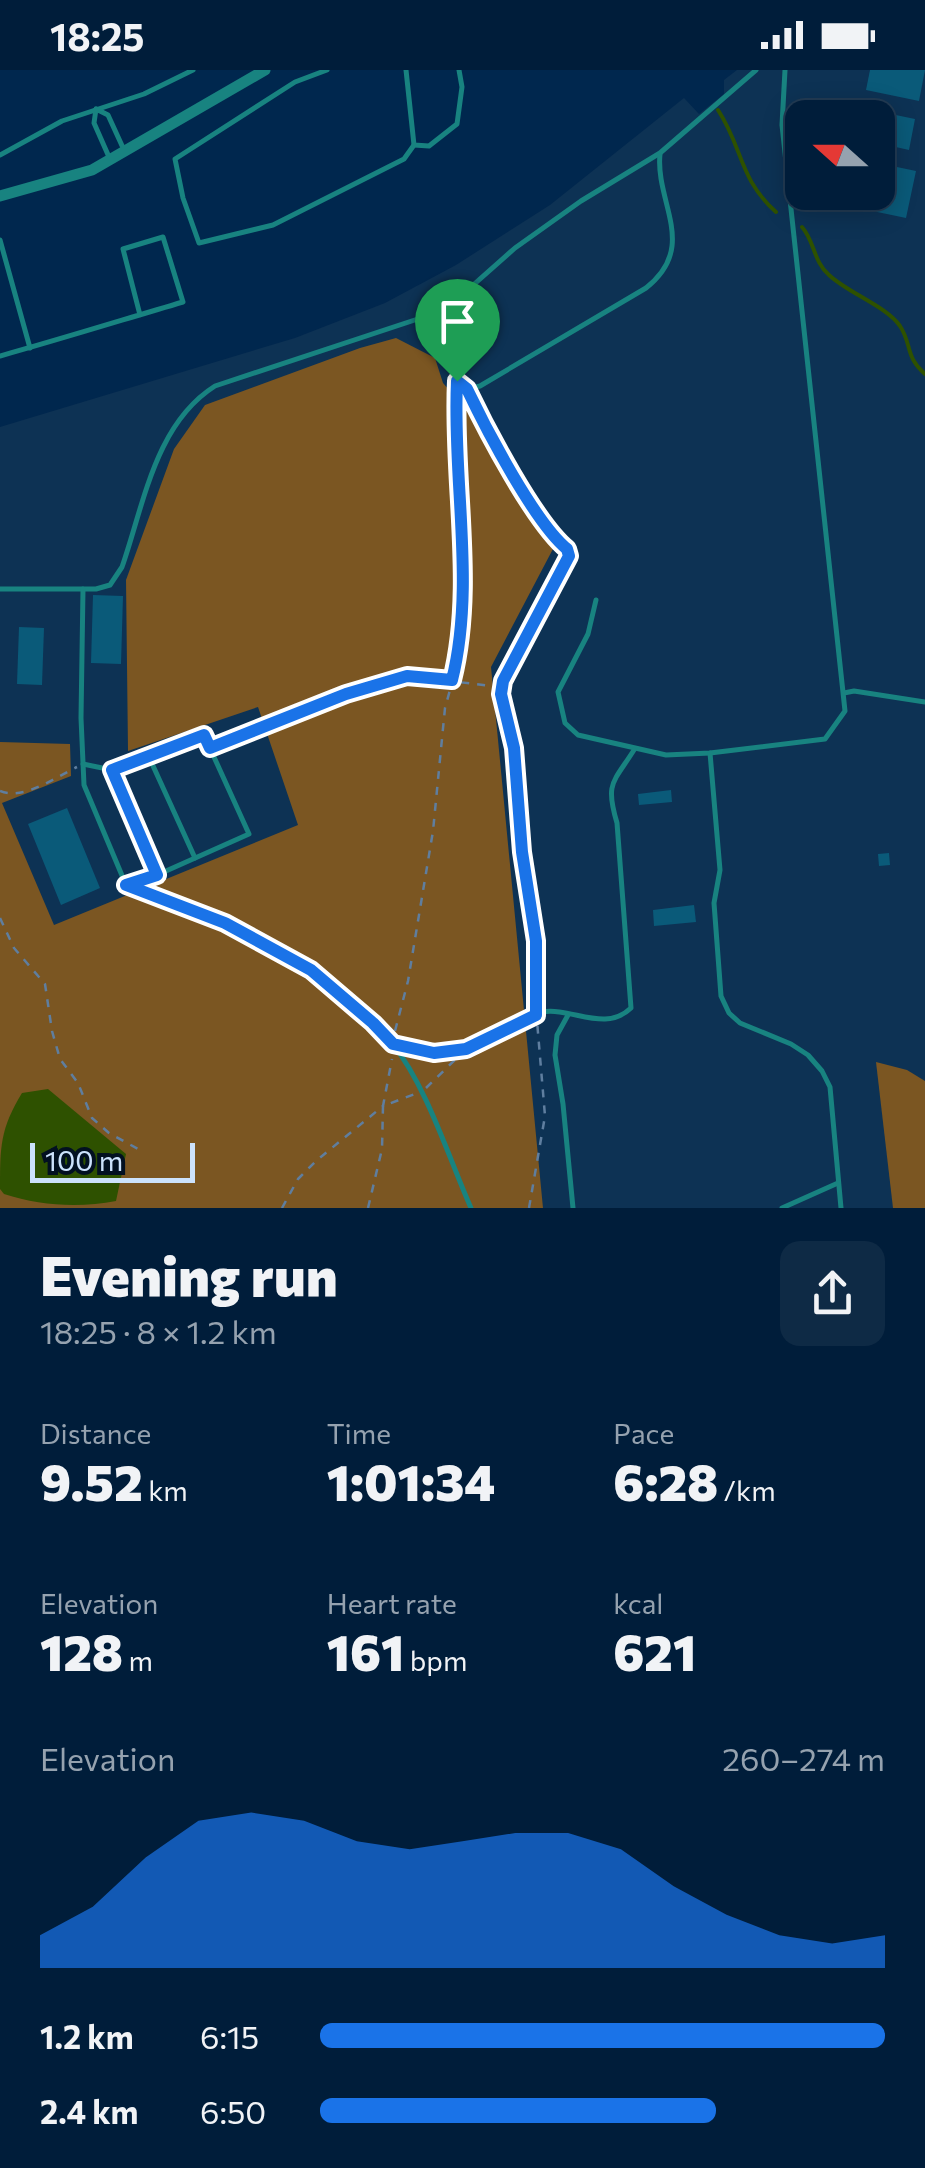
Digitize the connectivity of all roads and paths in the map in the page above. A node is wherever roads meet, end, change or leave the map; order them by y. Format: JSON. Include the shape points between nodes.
{"nodes":[{"id":1,"x":193,"y":70,"type":"edge"},
{"id":2,"x":265,"y":70,"type":"edge"},
{"id":3,"x":328,"y":70,"type":"edge"},
{"id":4,"x":406,"y":70,"type":"edge"},
{"id":5,"x":459,"y":70,"type":"edge"},
{"id":6,"x":756,"y":70,"type":"edge"},
{"id":7,"x":786,"y":70,"type":"edge"},
{"id":8,"x":96,"y":109,"type":"junction"},
{"id":9,"x":414,"y":145,"type":"junction"},
{"id":10,"x":126,"y":152,"type":"junction"},
{"id":11,"x":660,"y":153,"type":"junction"},
{"id":12,"x":0,"y":155,"type":"edge"},
{"id":13,"x":110,"y":161,"type":"junction"},
{"id":14,"x":0,"y":196,"type":"edge"},
{"id":15,"x":0,"y":240,"type":"edge"},
{"id":16,"x":3,"y":267,"type":"edge"},
{"id":17,"x":446,"y":310,"type":"junction"},
{"id":18,"x":140,"y":315,"type":"junction"},
{"id":19,"x":30,"y":348,"type":"junction"},
{"id":20,"x":0,"y":356,"type":"edge"},
{"id":21,"x":457,"y":381,"type":"junction"},
{"id":22,"x":467,"y":389,"type":"junction"},
{"id":23,"x":0,"y":589,"type":"edge"},
{"id":24,"x":83,"y":589,"type":"junction"},
{"id":25,"x":596,"y":600,"type":"dead end"},
{"id":26,"x":452,"y":680,"type":"junction"},
{"id":27,"x":843,"y":693,"type":"junction"},
{"id":28,"x":501,"y":694,"type":"junction"},
{"id":29,"x":925,"y":702,"type":"edge"},
{"id":30,"x":210,"y":748,"type":"junction"},
{"id":31,"x":634,"y":750,"type":"junction"},
{"id":32,"x":710,"y":753,"type":"junction"},
{"id":33,"x":148,"y":756,"type":"junction"},
{"id":34,"x":83,"y":764,"type":"junction"},
{"id":35,"x":112,"y":770,"type":"junction"},
{"id":36,"x":0,"y":791,"type":"edge"},
{"id":37,"x":195,"y":858,"type":"junction"},
{"id":38,"x":157,"y":875,"type":"junction"},
{"id":39,"x":126,"y":885,"type":"junction"},
{"id":40,"x":0,"y":918,"type":"edge"},
{"id":41,"x":536,"y":1015,"type":"junction"},
{"id":42,"x":568,"y":1015,"type":"junction"},
{"id":43,"x":393,"y":1044,"type":"junction"},
{"id":44,"x":466,"y":1049,"type":"junction"},
{"id":45,"x":420,"y":1092,"type":"junction"},
{"id":46,"x":383,"y":1106,"type":"junction"},
{"id":47,"x":140,"y":1150,"type":"dead end"},
{"id":48,"x":838,"y":1183,"type":"junction"},
{"id":49,"x":282,"y":1208,"type":"edge"},
{"id":50,"x":368,"y":1208,"type":"edge"},
{"id":51,"x":471,"y":1208,"type":"edge"},
{"id":52,"x":528,"y":1208,"type":"edge"},
{"id":53,"x":573,"y":1208,"type":"edge"},
{"id":54,"x":782,"y":1208,"type":"edge"},
{"id":55,"x":840,"y":1208,"type":"edge"}],
"edges":[{"from":1,"to":8,"type":"lane"},
{"from":2,"to":10,"type":"street"},
{"from":3,"to":9,"type":"lane","via":[[295,82],[175,159],[199,243],[272,225],[404,159]]},
{"from":4,"to":9,"type":"lane"},
{"from":5,"to":9,"type":"lane","via":[[457,124],[429,146]]},
{"from":6,"to":11,"type":"lane"},
{"from":7,"to":27,"type":"lane","via":[[785,159]]},
{"from":8,"to":10,"type":"lane","via":[[108,114]]},
{"from":8,"to":12,"type":"lane"},
{"from":8,"to":13,"type":"lane","via":[[94,123]]},
{"from":10,"to":13,"type":"street"},
{"from":11,"to":17,"type":"lane","via":[[514,248]]},
{"from":11,"to":22,"type":"lane","via":[[659,178],[674,221],[659,278]]},
{"from":13,"to":14,"type":"street"},
{"from":15,"to":16,"type":"lane"},
{"from":16,"to":19,"type":"lane"},
{"from":17,"to":21,"type":"lane"},
{"from":17,"to":24,"type":"lane","via":[[215,386],[194,399],[166,437],[122,567],[110,585]]},
{"from":18,"to":18,"type":"lane","via":[[183,302],[163,236],[122,249]]},
{"from":18,"to":19,"type":"lane"},
{"from":19,"to":20,"type":"lane"},
{"from":21,"to":22,"type":"lane"},
{"from":21,"to":26,"type":"path","via":[[463,605]]},
{"from":22,"to":28,"type":"path","via":[[535,510],[569,556]]},
{"from":23,"to":24,"type":"lane"},
{"from":24,"to":34,"type":"lane"},
{"from":25,"to":31,"type":"lane","via":[[588,634],[558,692],[559,705],[578,735]]},
{"from":26,"to":28,"type":"path","via":[[492,686]]},
{"from":26,"to":30,"type":"path","via":[[407,676]]},
{"from":26,"to":43,"type":"path","via":[[433,832]]},
{"from":27,"to":29,"type":"lane"},
{"from":27,"to":32,"type":"lane","via":[[846,712],[825,739]]},
{"from":28,"to":41,"type":"path","via":[[532,904]]},
{"from":30,"to":33,"type":"lane","via":[[204,735]]},
{"from":30,"to":37,"type":"lane","via":[[250,834]]},
{"from":31,"to":32,"type":"lane"},
{"from":31,"to":42,"type":"lane","via":[[608,795],[617,823],[631,1008],[602,1020]]},
{"from":32,"to":48,"type":"lane","via":[[720,870],[714,903],[720,996],[740,1022],[791,1044],[822,1071],[830,1087]]},
{"from":33,"to":35,"type":"lane"},
{"from":33,"to":37,"type":"lane"},
{"from":34,"to":35,"type":"lane"},
{"from":34,"to":36,"type":"path","via":[[33,788]]},
{"from":34,"to":39,"type":"lane","via":[[84,785]]},
{"from":35,"to":38,"type":"lane"},
{"from":37,"to":38,"type":"lane"},
{"from":38,"to":39,"type":"lane"},
{"from":39,"to":43,"type":"lane","via":[[242,931],[311,970]]},
{"from":40,"to":47,"type":"path","via":[[14,948],[45,984],[60,1058],[92,1118]]},
{"from":41,"to":42,"type":"lane"},
{"from":41,"to":44,"type":"lane"},
{"from":41,"to":52,"type":"path","via":[[545,1116]]},
{"from":42,"to":53,"type":"lane","via":[[554,1055]]},
{"from":43,"to":44,"type":"lane","via":[[434,1053]]},
{"from":43,"to":45,"type":"lane"},
{"from":43,"to":46,"type":"path"},
{"from":44,"to":45,"type":"path"},
{"from":45,"to":46,"type":"path"},
{"from":45,"to":51,"type":"lane"},
{"from":46,"to":49,"type":"path","via":[[316,1160]]},
{"from":46,"to":50,"type":"path","via":[[382,1149]]},
{"from":48,"to":54,"type":"lane"},
{"from":48,"to":55,"type":"lane"}]}
